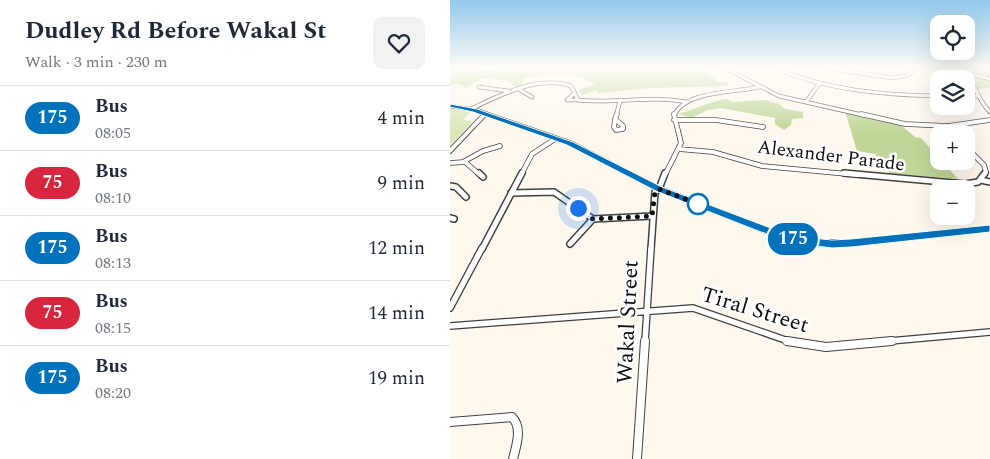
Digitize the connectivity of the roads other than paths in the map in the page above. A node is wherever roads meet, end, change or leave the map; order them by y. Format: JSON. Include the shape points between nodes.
{"nodes":[{"id":1,"x":498,"y":89,"type":"edge"},
{"id":2,"x":574,"y":89,"type":"edge"},
{"id":3,"x":749,"y":89,"type":"edge"},
{"id":4,"x":764,"y":89,"type":"edge"},
{"id":5,"x":815,"y":89,"type":"edge"},
{"id":6,"x":852,"y":89,"type":"edge"},
{"id":7,"x":520,"y":90,"type":"joint"},
{"id":8,"x":975,"y":91,"type":"edge"},
{"id":9,"x":512,"y":92,"type":"junction"},
{"id":10,"x":575,"y":93,"type":"junction"},
{"id":11,"x":930,"y":96,"type":"edge"},
{"id":12,"x":977,"y":96,"type":"joint"},
{"id":13,"x":532,"y":97,"type":"dead end"},
{"id":14,"x":578,"y":100,"type":"junction"},
{"id":15,"x":620,"y":101,"type":"junction"},
{"id":16,"x":686,"y":102,"type":"junction"},
{"id":17,"x":806,"y":102,"type":"junction"},
{"id":18,"x":450,"y":106,"type":"edge"},
{"id":19,"x":471,"y":109,"type":"junction"},
{"id":20,"x":990,"y":112,"type":"edge"},
{"id":21,"x":485,"y":114,"type":"junction"},
{"id":22,"x":615,"y":119,"type":"dead end"},
{"id":23,"x":674,"y":120,"type":"junction"},
{"id":24,"x":990,"y":120,"type":"edge"},
{"id":25,"x":930,"y":125,"type":"edge"},
{"id":26,"x":955,"y":125,"type":"edge"},
{"id":27,"x":763,"y":128,"type":"dead end"},
{"id":28,"x":555,"y":139,"type":"junction"},
{"id":29,"x":500,"y":146,"type":"dead end"},
{"id":30,"x":679,"y":149,"type":"junction"},
{"id":31,"x":450,"y":151,"type":"edge"},
{"id":32,"x":975,"y":156,"type":"edge"},
{"id":33,"x":464,"y":162,"type":"junction"},
{"id":34,"x":450,"y":163,"type":"edge"},
{"id":35,"x":988,"y":173,"type":"edge"},
{"id":36,"x":483,"y":177,"type":"dead end"},
{"id":37,"x":981,"y":180,"type":"junction"},
{"id":38,"x":990,"y":182,"type":"edge"},
{"id":39,"x":450,"y":186,"type":"edge"},
{"id":40,"x":659,"y":189,"type":"junction"},
{"id":41,"x":512,"y":193,"type":"junction"},
{"id":42,"x":466,"y":197,"type":"dead end"},
{"id":43,"x":652,"y":216,"type":"junction"},
{"id":44,"x":593,"y":219,"type":"junction"},
{"id":45,"x":990,"y":229,"type":"edge"},
{"id":46,"x":570,"y":244,"type":"dead end"},
{"id":47,"x":450,"y":308,"type":"edge"},
{"id":48,"x":646,"y":310,"type":"junction"},
{"id":49,"x":450,"y":326,"type":"edge"},
{"id":50,"x":990,"y":332,"type":"edge"},
{"id":51,"x":450,"y":422,"type":"edge"},
{"id":52,"x":513,"y":459,"type":"edge"},
{"id":53,"x":637,"y":459,"type":"edge"}],
"edges":[{"from":1,"to":9,"type":"street"},
{"from":2,"to":10,"type":"street"},
{"from":3,"to":16,"type":"street"},
{"from":4,"to":17,"type":"street"},
{"from":5,"to":17,"type":"street"},
{"from":6,"to":11,"type":"street","via":[[891,96]]},
{"from":7,"to":9,"type":"street"},
{"from":7,"to":13,"type":"street"},
{"from":8,"to":12,"type":"street"},
{"from":9,"to":19,"type":"street","via":[[493,97]]},
{"from":10,"to":14,"type":"street"},
{"from":10,"to":14,"type":"street","via":[[567,100]]},
{"from":12,"to":20,"type":"street"},
{"from":14,"to":15,"type":"street"},
{"from":15,"to":16,"type":"street","via":[[670,98]]},
{"from":15,"to":22,"type":"street"},
{"from":16,"to":23,"type":"street","via":[[676,111]]},
{"from":17,"to":25,"type":"street","via":[[906,124]]},
{"from":18,"to":19,"type":"main road"},
{"from":19,"to":21,"type":"main road"},
{"from":21,"to":28,"type":"main road"},
{"from":21,"to":31,"type":"street"},
{"from":23,"to":27,"type":"street","via":[[716,120]]},
{"from":23,"to":30,"type":"street","via":[[682,138]]},
{"from":24,"to":26,"type":"street"},
{"from":28,"to":40,"type":"main road","via":[[576,146]]},
{"from":28,"to":41,"type":"street","via":[[532,154]]},
{"from":29,"to":33,"type":"street"},
{"from":30,"to":37,"type":"street","name":"Alexander Parade","via":[[714,152],[762,166],[965,184]]},
{"from":30,"to":40,"type":"street","name":"Wakal Street"},
{"from":32,"to":35,"type":"street"},
{"from":33,"to":34,"type":"street"},
{"from":33,"to":36,"type":"street"},
{"from":35,"to":37,"type":"street"},
{"from":37,"to":38,"type":"street","name":"Alexander Parade"},
{"from":39,"to":42,"type":"street","via":[[456,187]]},
{"from":40,"to":43,"type":"street","name":"Wakal Street","via":[[655,192]]},
{"from":40,"to":45,"type":"main road","via":[[765,230],[813,243],[851,243]]},
{"from":41,"to":44,"type":"street","via":[[554,192]]},
{"from":41,"to":47,"type":"street"},
{"from":43,"to":44,"type":"street"},
{"from":43,"to":48,"type":"street","name":"Wakal Street"},
{"from":44,"to":46,"type":"street"},
{"from":48,"to":49,"type":"street","name":"Tiral Street"},
{"from":48,"to":50,"type":"street","name":"Tiral Street","via":[[693,308],[810,346]]},
{"from":48,"to":53,"type":"street","name":"Wakal Street"},
{"from":51,"to":52,"type":"street","via":[[512,418],[516,421],[518,439]]}]}
